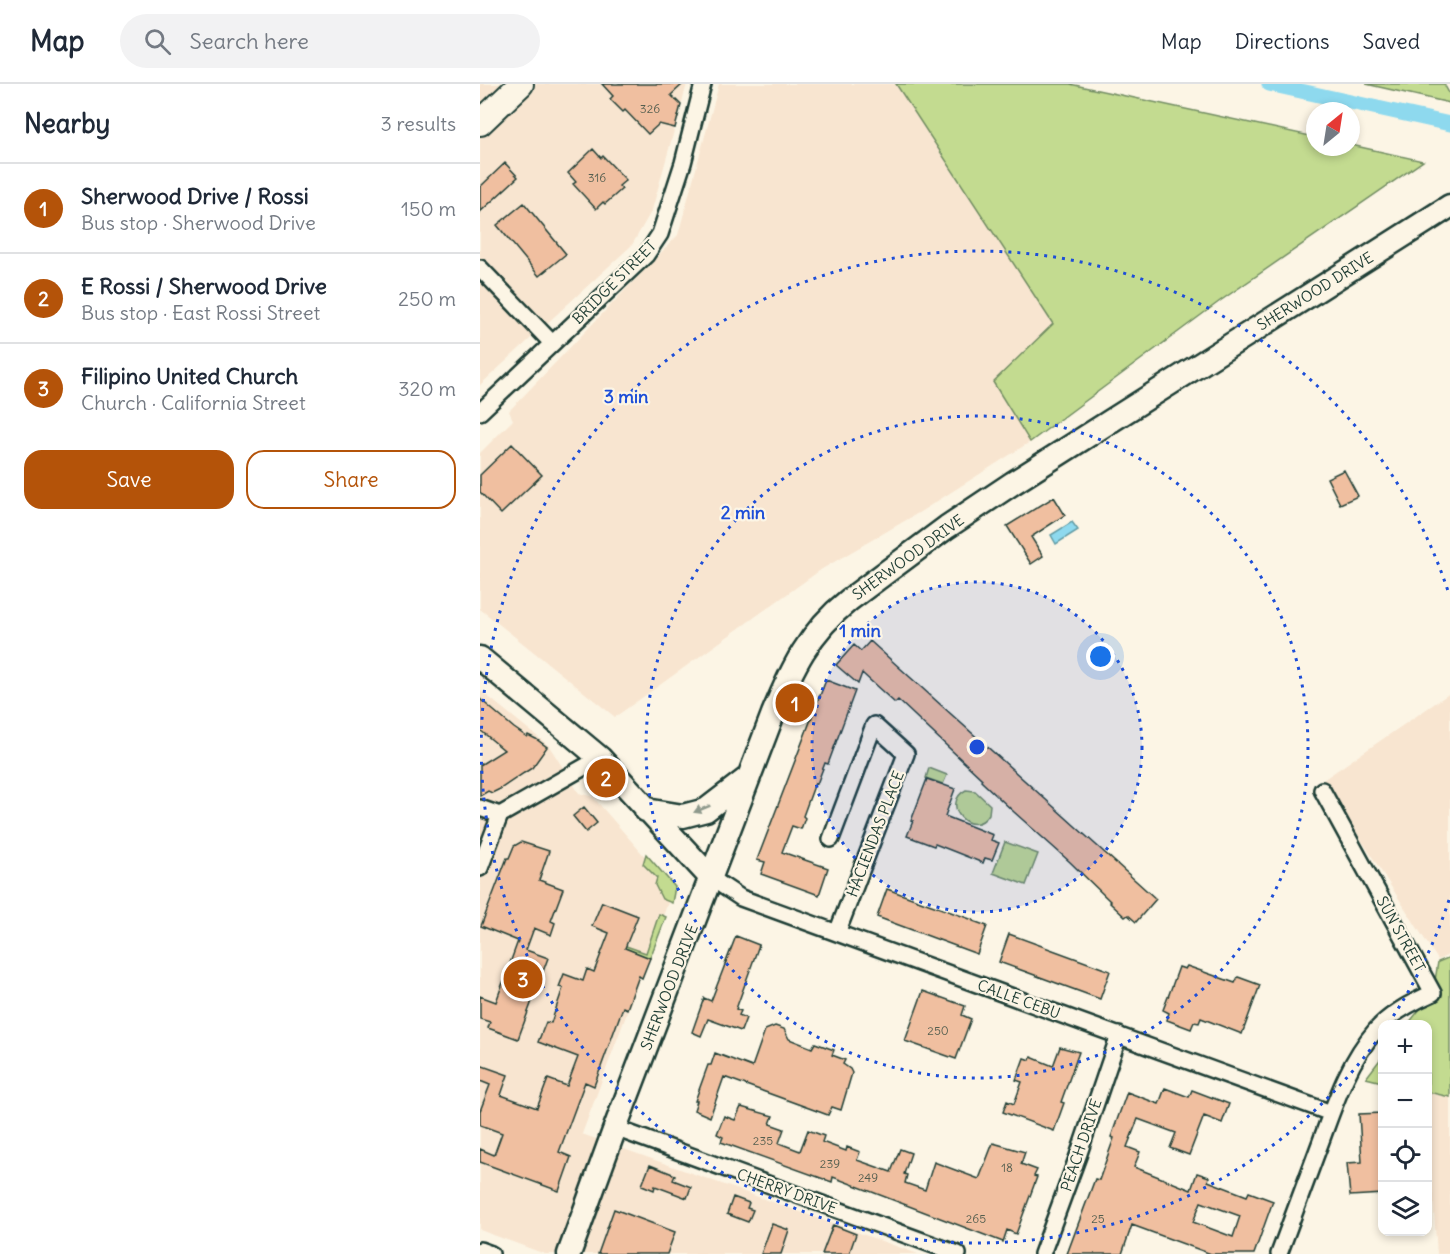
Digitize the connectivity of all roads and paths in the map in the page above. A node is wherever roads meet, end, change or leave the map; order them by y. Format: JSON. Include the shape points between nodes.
{"nodes":[{"id":1,"x":521,"y":84,"type":"edge"},
{"id":2,"x":703,"y":84,"type":"edge"},
{"id":3,"x":480,"y":123,"type":"edge"},
{"id":4,"x":1450,"y":206,"type":"edge"},
{"id":5,"x":480,"y":268,"type":"edge"},
{"id":6,"x":552,"y":343,"type":"junction"},
{"id":7,"x":480,"y":412,"type":"edge"},
{"id":8,"x":480,"y":658,"type":"edge"},
{"id":9,"x":600,"y":758,"type":"junction"},
{"id":10,"x":749,"y":777,"type":"junction"},
{"id":11,"x":1322,"y":789,"type":"dead end"},
{"id":12,"x":480,"y":808,"type":"edge"},
{"id":13,"x":646,"y":810,"type":"junction"},
{"id":14,"x":500,"y":815,"type":"junction"},
{"id":15,"x":831,"y":839,"type":"dead end"},
{"id":16,"x":480,"y":867,"type":"edge"},
{"id":17,"x":711,"y":878,"type":"junction"},
{"id":18,"x":837,"y":933,"type":"junction"},
{"id":19,"x":1119,"y":1035,"type":"junction"},
{"id":20,"x":1331,"y":1113,"type":"junction"},
{"id":21,"x":615,"y":1128,"type":"junction"},
{"id":22,"x":480,"y":1250,"type":"edge"},
{"id":23,"x":491,"y":1254,"type":"edge"},
{"id":24,"x":569,"y":1254,"type":"edge"},
{"id":25,"x":958,"y":1254,"type":"edge"},
{"id":26,"x":1042,"y":1254,"type":"edge"},
{"id":27,"x":1279,"y":1254,"type":"edge"}],
"edges":[{"from":1,"to":3,"type":"main road"},
{"from":2,"to":6,"type":"street","name":"BRIDGE STREET","via":[[660,234],[645,255]]},
{"from":4,"to":10,"type":"main road","name":"SHERWOOD DRIVE","via":[[1013,483],[834,612],[790,672]]},
{"from":5,"to":6,"type":"street"},
{"from":6,"to":7,"type":"street","name":"BRIDGE STREET"},
{"from":8,"to":9,"type":"main road"},
{"from":9,"to":13,"type":"main road"},
{"from":9,"to":14,"type":"street"},
{"from":10,"to":13,"type":"main road","one_way":true,"via":[[706,810],[683,816]]},
{"from":10,"to":17,"type":"main road","name":"SHERWOOD DRIVE"},
{"from":11,"to":20,"type":"street","name":"SUN STREET","via":[[1433,993],[1412,1002],[1377,1029],[1355,1058]]},
{"from":12,"to":14,"type":"street"},
{"from":13,"to":17,"type":"main road"},
{"from":14,"to":16,"type":"street"},
{"from":15,"to":18,"type":"street","name":"HACIENDAS PLACE","via":[[874,725],[906,754]]},
{"from":17,"to":18,"type":"street","name":"CALLE CEBU","via":[[741,898]]},
{"from":17,"to":21,"type":"main road","name":"SHERWOOD DRIVE"},
{"from":18,"to":19,"type":"street","name":"CALLE CEBU"},
{"from":19,"to":20,"type":"street","name":"CALLE CEBU"},
{"from":19,"to":26,"type":"street","name":"PEACH DRIVE"},
{"from":20,"to":27,"type":"street","name":"SUN STREET"},
{"from":21,"to":24,"type":"main road","name":"SHERWOOD DRIVE"},
{"from":21,"to":25,"type":"street","name":"CHERRY DRIVE"},
{"from":22,"to":23,"type":"street"}]}
